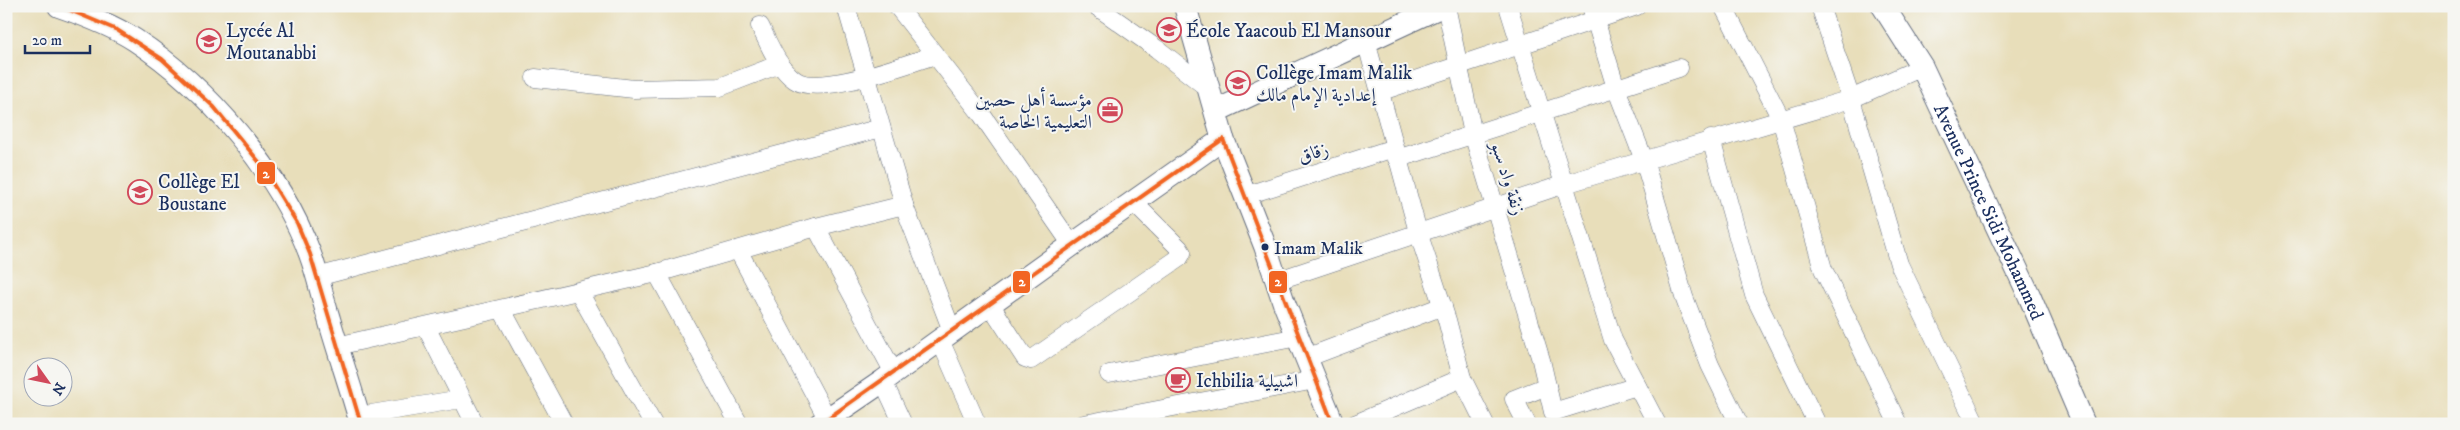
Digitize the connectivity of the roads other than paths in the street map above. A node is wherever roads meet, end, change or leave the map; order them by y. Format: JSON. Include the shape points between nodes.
{"nodes":[{"id":1,"x":59,"y":6,"type":"edge"},
{"id":2,"x":846,"y":6,"type":"edge"},
{"id":3,"x":897,"y":6,"type":"edge"},
{"id":4,"x":1096,"y":6,"type":"edge"},
{"id":5,"x":1185,"y":6,"type":"edge"},
{"id":6,"x":1442,"y":6,"type":"edge"},
{"id":7,"x":1446,"y":6,"type":"edge"},
{"id":8,"x":1508,"y":6,"type":"edge"},
{"id":9,"x":1637,"y":6,"type":"edge"},
{"id":10,"x":1723,"y":6,"type":"edge"},
{"id":11,"x":1820,"y":6,"type":"edge"},
{"id":12,"x":1883,"y":6,"type":"edge"},
{"id":13,"x":1593,"y":13,"type":"edge"},
{"id":14,"x":760,"y":26,"type":"dead end"},
{"id":15,"x":1366,"y":41,"type":"junction"},
{"id":16,"x":1521,"y":45,"type":"junction"},
{"id":17,"x":935,"y":56,"type":"junction"},
{"id":18,"x":780,"y":64,"type":"junction"},
{"id":19,"x":1457,"y":66,"type":"junction"},
{"id":20,"x":1922,"y":67,"type":"junction"},
{"id":21,"x":1679,"y":68,"type":"dead end"},
{"id":22,"x":867,"y":75,"type":"junction"},
{"id":23,"x":535,"y":78,"type":"dead end"},
{"id":24,"x":1616,"y":88,"type":"junction"},
{"id":25,"x":1209,"y":89,"type":"junction"},
{"id":26,"x":1380,"y":92,"type":"junction"},
{"id":27,"x":1851,"y":99,"type":"junction"},
{"id":28,"x":1216,"y":111,"type":"junction"},
{"id":29,"x":1540,"y":113,"type":"junction"},
{"id":30,"x":1781,"y":119,"type":"junction"},
{"id":31,"x":881,"y":128,"type":"junction"},
{"id":32,"x":1473,"y":134,"type":"junction"},
{"id":33,"x":1224,"y":139,"type":"junction"},
{"id":34,"x":1711,"y":139,"type":"junction"},
{"id":35,"x":1396,"y":154,"type":"junction"},
{"id":36,"x":1644,"y":160,"type":"junction"},
{"id":37,"x":1565,"y":184,"type":"junction"},
{"id":38,"x":1244,"y":196,"type":"junction"},
{"id":39,"x":1134,"y":202,"type":"junction"},
{"id":40,"x":904,"y":205,"type":"junction"},
{"id":41,"x":1495,"y":207,"type":"junction"},
{"id":42,"x":816,"y":227,"type":"junction"},
{"id":43,"x":1418,"y":232,"type":"junction"},
{"id":44,"x":1072,"y":245,"type":"junction"},
{"id":45,"x":738,"y":250,"type":"junction"},
{"id":46,"x":657,"y":273,"type":"junction"},
{"id":47,"x":317,"y":277,"type":"junction"},
{"id":48,"x":1276,"y":281,"type":"junction"},
{"id":49,"x":579,"y":292,"type":"junction"},
{"id":50,"x":990,"y":304,"type":"junction"},
{"id":51,"x":1443,"y":306,"type":"junction"},
{"id":52,"x":502,"y":310,"type":"junction"},
{"id":53,"x":426,"y":327,"type":"junction"},
{"id":54,"x":946,"y":336,"type":"junction"},
{"id":55,"x":1298,"y":337,"type":"junction"},
{"id":56,"x":337,"y":346,"type":"junction"},
{"id":57,"x":1306,"y":358,"type":"junction"},
{"id":58,"x":1109,"y":374,"type":"dead end"},
{"id":59,"x":889,"y":377,"type":"junction"},
{"id":60,"x":1462,"y":378,"type":"junction"},
{"id":61,"x":1315,"y":380,"type":"junction"},
{"id":62,"x":1547,"y":386,"type":"junction"},
{"id":63,"x":1637,"y":386,"type":"junction"},
{"id":64,"x":461,"y":399,"type":"junction"},
{"id":65,"x":360,"y":420,"type":"edge"},
{"id":66,"x":823,"y":421,"type":"edge"},
{"id":67,"x":475,"y":424,"type":"edge"},
{"id":68,"x":564,"y":424,"type":"edge"},
{"id":69,"x":653,"y":424,"type":"edge"},
{"id":70,"x":739,"y":424,"type":"edge"},
{"id":71,"x":902,"y":424,"type":"edge"},
{"id":72,"x":977,"y":424,"type":"edge"},
{"id":73,"x":1084,"y":424,"type":"edge"},
{"id":74,"x":1333,"y":424,"type":"edge"},
{"id":75,"x":1355,"y":424,"type":"edge"},
{"id":76,"x":1485,"y":424,"type":"edge"},
{"id":77,"x":1527,"y":424,"type":"edge"},
{"id":78,"x":1657,"y":424,"type":"edge"},
{"id":79,"x":1739,"y":424,"type":"edge"},
{"id":80,"x":1817,"y":424,"type":"edge"},
{"id":81,"x":1898,"y":424,"type":"edge"},
{"id":82,"x":1976,"y":424,"type":"edge"},
{"id":83,"x":2084,"y":424,"type":"edge"}],
"edges":[{"from":1,"to":47,"type":"street","via":[[134,39],[164,61],[237,132],[290,209]]},
{"from":2,"to":22,"type":"street"},
{"from":3,"to":17,"type":"street"},
{"from":4,"to":25,"type":"street"},
{"from":5,"to":25,"type":"street"},
{"from":6,"to":15,"type":"street"},
{"from":7,"to":19,"type":"street","name":"زنقة واد سبو"},
{"from":8,"to":16,"type":"street"},
{"from":9,"to":13,"type":"street"},
{"from":10,"to":30,"type":"street"},
{"from":11,"to":27,"type":"street"},
{"from":12,"to":20,"type":"street","name":"Avenue Prince Sidi Mohammed"},
{"from":13,"to":16,"type":"street"},
{"from":13,"to":24,"type":"street"},
{"from":14,"to":18,"type":"street"},
{"from":15,"to":26,"type":"street"},
{"from":15,"to":28,"type":"street"},
{"from":16,"to":19,"type":"street"},
{"from":16,"to":29,"type":"street"},
{"from":17,"to":22,"type":"street"},
{"from":17,"to":44,"type":"street","via":[[982,115]]},
{"from":18,"to":22,"type":"street","via":[[794,80],[811,86]]},
{"from":18,"to":23,"type":"street","via":[[720,87],[634,89]]},
{"from":19,"to":26,"type":"street"},
{"from":19,"to":32,"type":"street","name":"زنقة واد سبو"},
{"from":20,"to":27,"type":"street"},
{"from":20,"to":83,"type":"street","name":"Avenue Prince Sidi Mohammed","via":[[2029,296]]},
{"from":21,"to":24,"type":"street","name":"زقاق"},
{"from":22,"to":31,"type":"street"},
{"from":24,"to":29,"type":"street","name":"زقاق"},
{"from":24,"to":36,"type":"street"},
{"from":25,"to":28,"type":"street"},
{"from":26,"to":35,"type":"street"},
{"from":27,"to":30,"type":"street"},
{"from":27,"to":82,"type":"street","via":[[1899,264]]},
{"from":28,"to":33,"type":"street"},
{"from":29,"to":32,"type":"street","name":"زقاق"},
{"from":29,"to":37,"type":"street"},
{"from":30,"to":34,"type":"street"},
{"from":30,"to":81,"type":"street","via":[[1823,269]]},
{"from":31,"to":40,"type":"street"},
{"from":31,"to":47,"type":"street"},
{"from":32,"to":35,"type":"street","name":"زقاق"},
{"from":32,"to":41,"type":"street","name":"زنقة واد سبو"},
{"from":33,"to":38,"type":"street"},
{"from":33,"to":39,"type":"street"},
{"from":34,"to":36,"type":"street"},
{"from":34,"to":80,"type":"street","via":[[1754,295]]},
{"from":35,"to":38,"type":"street","name":"زقاق"},
{"from":35,"to":43,"type":"street"},
{"from":36,"to":37,"type":"street"},
{"from":36,"to":79,"type":"street","via":[[1684,297],[1710,365]]},
{"from":37,"to":41,"type":"street"},
{"from":37,"to":63,"type":"street","via":[[1613,340]]},
{"from":38,"to":48,"type":"street"},
{"from":39,"to":44,"type":"street"},
{"from":39,"to":50,"type":"street","via":[[1179,248],[1182,254],[1177,260],[1031,360],[1026,359]]},
{"from":40,"to":42,"type":"street"},
{"from":40,"to":54,"type":"street"},
{"from":41,"to":43,"type":"street"},
{"from":41,"to":62,"type":"street","name":"زنقة واد سبو"},
{"from":42,"to":45,"type":"street"},
{"from":42,"to":59,"type":"street"},
{"from":43,"to":48,"type":"street"},
{"from":43,"to":51,"type":"street"},
{"from":44,"to":50,"type":"street"},
{"from":45,"to":46,"type":"street"},
{"from":45,"to":66,"type":"street"},
{"from":46,"to":49,"type":"street"},
{"from":46,"to":70,"type":"street"},
{"from":47,"to":56,"type":"street"},
{"from":48,"to":55,"type":"street"},
{"from":49,"to":52,"type":"street"},
{"from":49,"to":69,"type":"street"},
{"from":50,"to":54,"type":"street"},
{"from":51,"to":57,"type":"street"},
{"from":51,"to":60,"type":"street"},
{"from":52,"to":53,"type":"street"},
{"from":52,"to":68,"type":"street"},
{"from":53,"to":56,"type":"street"},
{"from":53,"to":64,"type":"street"},
{"from":54,"to":59,"type":"street"},
{"from":54,"to":72,"type":"street"},
{"from":55,"to":57,"type":"street"},
{"from":55,"to":58,"type":"street"},
{"from":56,"to":65,"type":"street"},
{"from":57,"to":61,"type":"street"},
{"from":59,"to":66,"type":"street"},
{"from":59,"to":71,"type":"street"},
{"from":60,"to":75,"type":"street"},
{"from":60,"to":76,"type":"street"},
{"from":61,"to":73,"type":"street"},
{"from":61,"to":74,"type":"street"},
{"from":62,"to":63,"type":"street","name":"زنقة واد سبو","via":[[1553,412]]},
{"from":62,"to":77,"type":"street","via":[[1514,398]]},
{"from":63,"to":78,"type":"street"},
{"from":64,"to":65,"type":"street"},
{"from":64,"to":67,"type":"street"}]}
